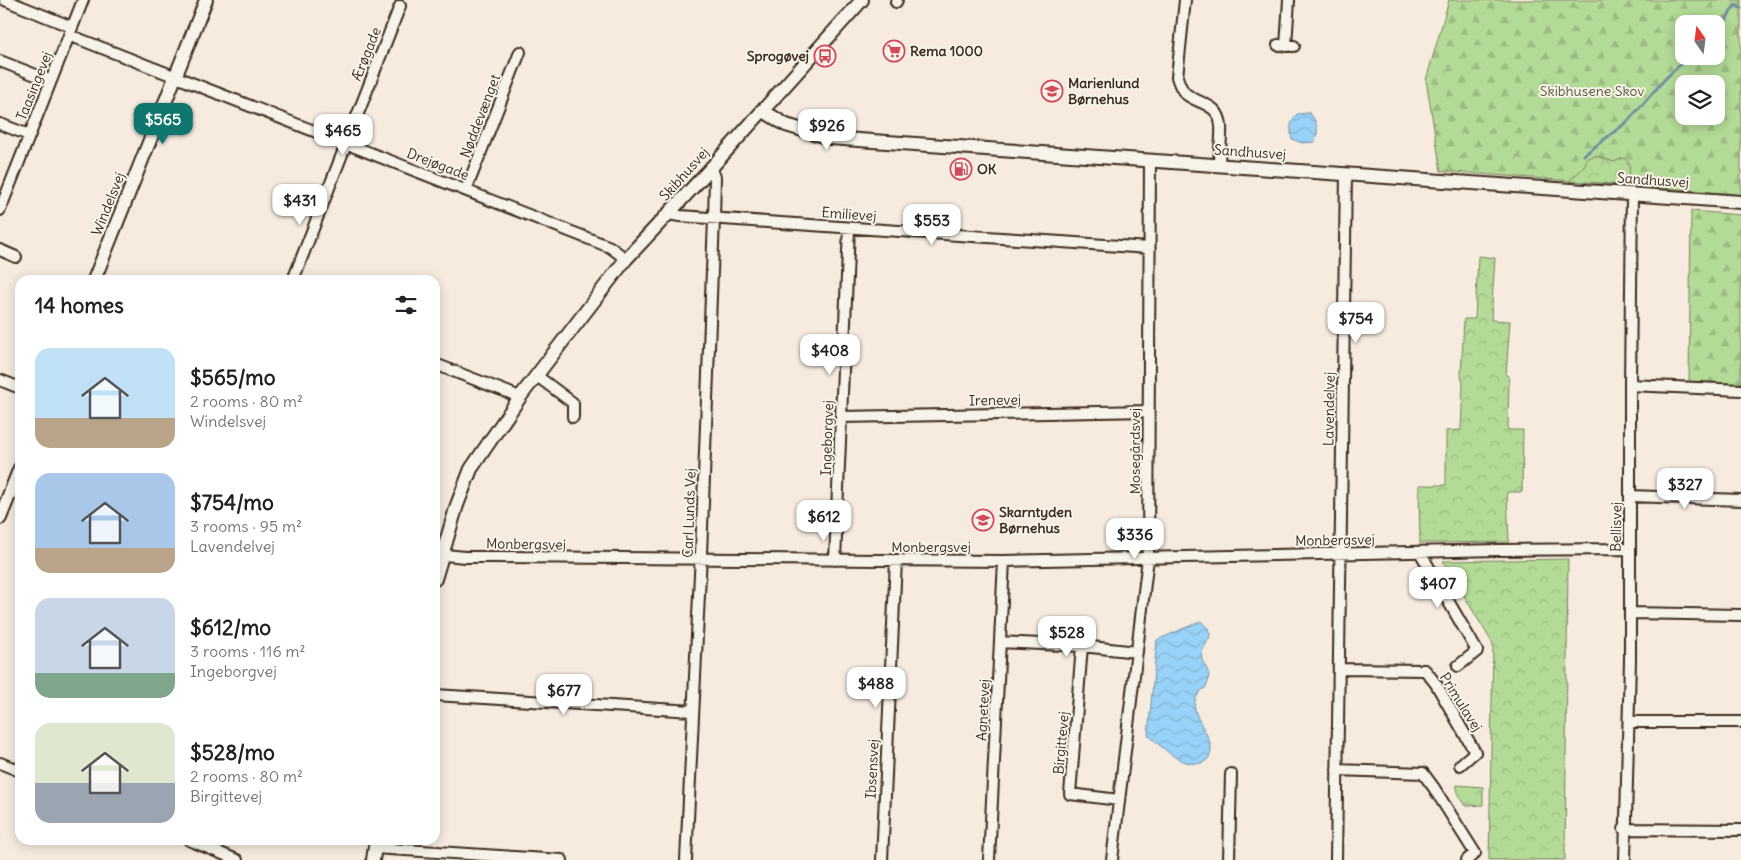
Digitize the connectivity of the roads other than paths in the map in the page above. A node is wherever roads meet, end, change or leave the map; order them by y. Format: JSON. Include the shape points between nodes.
{"nodes":[{"id":1,"x":5,"y":0,"type":"edge"},
{"id":2,"x":83,"y":0,"type":"edge"},
{"id":3,"x":206,"y":0,"type":"edge"},
{"id":4,"x":862,"y":0,"type":"edge"},
{"id":5,"x":1185,"y":0,"type":"edge"},
{"id":6,"x":1290,"y":0,"type":"edge"},
{"id":7,"x":400,"y":6,"type":"dead end"},
{"id":8,"x":70,"y":31,"type":"junction"},
{"id":9,"x":1286,"y":46,"type":"dead end"},
{"id":10,"x":520,"y":52,"type":"dead end"},
{"id":11,"x":0,"y":61,"type":"edge"},
{"id":12,"x":175,"y":76,"type":"junction"},
{"id":13,"x":51,"y":81,"type":"junction"},
{"id":14,"x":762,"y":110,"type":"junction"},
{"id":15,"x":0,"y":124,"type":"edge"},
{"id":16,"x":29,"y":135,"type":"junction"},
{"id":17,"x":346,"y":143,"type":"junction"},
{"id":18,"x":1150,"y":160,"type":"junction"},
{"id":19,"x":1219,"y":165,"type":"junction"},
{"id":20,"x":711,"y":168,"type":"junction"},
{"id":21,"x":1346,"y":174,"type":"junction"},
{"id":22,"x":4,"y":188,"type":"edge"},
{"id":23,"x":466,"y":190,"type":"junction"},
{"id":24,"x":1632,"y":194,"type":"junction"},
{"id":25,"x":1741,"y":202,"type":"edge"},
{"id":26,"x":0,"y":210,"type":"edge"},
{"id":27,"x":668,"y":214,"type":"junction"},
{"id":28,"x":714,"y":219,"type":"junction"},
{"id":29,"x":849,"y":228,"type":"junction"},
{"id":30,"x":1149,"y":248,"type":"junction"},
{"id":31,"x":0,"y":250,"type":"edge"},
{"id":32,"x":16,"y":257,"type":"dead end"},
{"id":33,"x":626,"y":259,"type":"junction"},
{"id":34,"x":96,"y":275,"type":"edge"},
{"id":35,"x":294,"y":275,"type":"edge"},
{"id":36,"x":440,"y":366,"type":"edge"},
{"id":37,"x":537,"y":376,"type":"junction"},
{"id":38,"x":0,"y":380,"type":"edge"},
{"id":39,"x":1630,"y":385,"type":"junction"},
{"id":40,"x":15,"y":386,"type":"edge"},
{"id":41,"x":1741,"y":390,"type":"edge"},
{"id":42,"x":520,"y":397,"type":"junction"},
{"id":43,"x":1149,"y":411,"type":"junction"},
{"id":44,"x":573,"y":417,"type":"dead end"},
{"id":45,"x":841,"y":417,"type":"junction"},
{"id":46,"x":15,"y":480,"type":"edge"},
{"id":47,"x":1630,"y":496,"type":"junction"},
{"id":48,"x":1741,"y":500,"type":"edge"},
{"id":49,"x":0,"y":518,"type":"edge"},
{"id":50,"x":1629,"y":549,"type":"junction"},
{"id":51,"x":440,"y":550,"type":"edge"},
{"id":52,"x":1420,"y":552,"type":"junction"},
{"id":53,"x":1339,"y":553,"type":"junction"},
{"id":54,"x":440,"y":555,"type":"edge"},
{"id":55,"x":1148,"y":558,"type":"junction"},
{"id":56,"x":700,"y":560,"type":"junction"},
{"id":57,"x":835,"y":560,"type":"junction"},
{"id":58,"x":896,"y":560,"type":"junction"},
{"id":59,"x":1004,"y":561,"type":"junction"},
{"id":60,"x":1630,"y":613,"type":"junction"},
{"id":61,"x":1741,"y":615,"type":"edge"},
{"id":62,"x":1000,"y":642,"type":"junction"},
{"id":63,"x":1082,"y":646,"type":"junction"},
{"id":64,"x":1138,"y":652,"type":"junction"},
{"id":65,"x":1458,"y":666,"type":"dead end"},
{"id":66,"x":1340,"y":669,"type":"junction"},
{"id":67,"x":440,"y":695,"type":"edge"},
{"id":68,"x":693,"y":711,"type":"junction"},
{"id":69,"x":1629,"y":722,"type":"junction"},
{"id":70,"x":1741,"y":722,"type":"edge"},
{"id":71,"x":0,"y":763,"type":"edge"},
{"id":72,"x":1460,"y":765,"type":"dead end"},
{"id":73,"x":15,"y":769,"type":"edge"},
{"id":74,"x":1337,"y":770,"type":"junction"},
{"id":75,"x":1231,"y":774,"type":"dead end"},
{"id":76,"x":1119,"y":800,"type":"junction"},
{"id":77,"x":1624,"y":829,"type":"junction"},
{"id":78,"x":1741,"y":830,"type":"edge"},
{"id":79,"x":201,"y":845,"type":"edge"},
{"id":80,"x":374,"y":849,"type":"edge"},
{"id":81,"x":237,"y":860,"type":"edge"},
{"id":82,"x":562,"y":860,"type":"edge"},
{"id":83,"x":686,"y":860,"type":"edge"},
{"id":84,"x":882,"y":860,"type":"edge"},
{"id":85,"x":989,"y":860,"type":"edge"},
{"id":86,"x":1112,"y":860,"type":"edge"},
{"id":87,"x":1229,"y":860,"type":"edge"},
{"id":88,"x":1336,"y":860,"type":"edge"},
{"id":89,"x":1467,"y":860,"type":"edge"},
{"id":90,"x":1625,"y":860,"type":"edge"}],
"edges":[{"from":1,"to":8,"type":"street","name":"Drejøgade"},
{"from":2,"to":8,"type":"street","name":"Taasingevej"},
{"from":3,"to":12,"type":"street","name":"Windelsvej"},
{"from":4,"to":14,"type":"street","name":"Skibhusvej"},
{"from":5,"to":19,"type":"street","via":[[1177,77],[1187,94],[1212,107],[1218,116],[1221,125]]},
{"from":6,"to":9,"type":"street"},
{"from":7,"to":17,"type":"street","name":"Ærøgade"},
{"from":8,"to":12,"type":"street","name":"Drejøgade"},
{"from":8,"to":13,"type":"street","name":"Taasingevej"},
{"from":10,"to":23,"type":"street","name":"Nøddevænget"},
{"from":11,"to":13,"type":"street"},
{"from":12,"to":17,"type":"street","name":"Drejøgade"},
{"from":12,"to":34,"type":"street","name":"Windelsvej"},
{"from":13,"to":16,"type":"street","name":"Taasingevej"},
{"from":14,"to":18,"type":"street","name":"Sandhusvej","via":[[786,125],[830,138]]},
{"from":14,"to":20,"type":"street","name":"Skibhusvej"},
{"from":15,"to":16,"type":"street"},
{"from":16,"to":22,"type":"street","name":"Taasingevej"},
{"from":17,"to":23,"type":"street","name":"Drejøgade"},
{"from":17,"to":35,"type":"street","name":"Ærøgade"},
{"from":18,"to":19,"type":"street","name":"Sandhusvej"},
{"from":18,"to":30,"type":"street","name":"Mosegårdsvej"},
{"from":19,"to":21,"type":"street","name":"Sandhusvej"},
{"from":20,"to":27,"type":"street","name":"Skibhusvej"},
{"from":20,"to":28,"type":"street","name":"Carl Lunds Vej","via":[[715,177]]},
{"from":21,"to":24,"type":"street","name":"Sandhusvej"},
{"from":21,"to":53,"type":"street","name":"Lavendelvej"},
{"from":22,"to":26,"type":"street","name":"Taasingevej"},
{"from":23,"to":33,"type":"street","name":"Drejøgade","via":[[610,247]]},
{"from":24,"to":25,"type":"street","name":"Sandhusvej"},
{"from":24,"to":39,"type":"street","name":"Bellisvej"},
{"from":27,"to":28,"type":"street","name":"Emilievej"},
{"from":27,"to":33,"type":"street","name":"Skibhusvej"},
{"from":28,"to":29,"type":"street","name":"Emilievej"},
{"from":28,"to":56,"type":"street","name":"Carl Lunds Vej"},
{"from":29,"to":30,"type":"street","name":"Emilievej"},
{"from":29,"to":45,"type":"street","name":"Ingeborgvej"},
{"from":30,"to":43,"type":"street","name":"Mosegårdsvej"},
{"from":31,"to":32,"type":"street"},
{"from":33,"to":37,"type":"street","name":"Skibhusvej"},
{"from":36,"to":42,"type":"street"},
{"from":37,"to":42,"type":"street","name":"Skibhusvej"},
{"from":37,"to":44,"type":"street","via":[[573,403]]},
{"from":38,"to":40,"type":"street"},
{"from":39,"to":41,"type":"street"},
{"from":39,"to":47,"type":"street","name":"Bellisvej"},
{"from":42,"to":51,"type":"street","name":"Skibhusvej","via":[[471,470]]},
{"from":43,"to":45,"type":"street","name":"Irenevej"},
{"from":43,"to":55,"type":"street","name":"Mosegårdsvej"},
{"from":45,"to":57,"type":"street","name":"Ingeborgvej"},
{"from":46,"to":49,"type":"street"},
{"from":47,"to":48,"type":"street"},
{"from":47,"to":50,"type":"street","name":"Bellisvej"},
{"from":50,"to":52,"type":"street","name":"Monbergsvej"},
{"from":50,"to":60,"type":"street","name":"Bellisvej"},
{"from":52,"to":53,"type":"street","name":"Monbergsvej"},
{"from":52,"to":65,"type":"street","via":[[1476,651]]},
{"from":53,"to":55,"type":"street","name":"Monbergsvej"},
{"from":53,"to":66,"type":"street"},
{"from":54,"to":56,"type":"street","name":"Monbergsvej"},
{"from":55,"to":59,"type":"street","name":"Monbergsvej"},
{"from":55,"to":64,"type":"street","name":"Mosegårdsvej"},
{"from":56,"to":57,"type":"street","name":"Monbergsvej"},
{"from":56,"to":68,"type":"street","name":"Carl Lunds Vej"},
{"from":57,"to":58,"type":"street","name":"Monbergsvej"},
{"from":58,"to":59,"type":"street","name":"Monbergsvej"},
{"from":58,"to":84,"type":"street","name":"Ibsensvej"},
{"from":59,"to":62,"type":"street","name":"Agnetevej"},
{"from":60,"to":61,"type":"street"},
{"from":60,"to":69,"type":"street","name":"Bellisvej"},
{"from":62,"to":63,"type":"street"},
{"from":62,"to":85,"type":"street","name":"Agnetevej"},
{"from":63,"to":64,"type":"street"},
{"from":63,"to":76,"type":"street","name":"Birgittevej","via":[[1070,794]]},
{"from":64,"to":76,"type":"street","name":"Mosegårdsvej"},
{"from":66,"to":72,"type":"street","name":"Primulavej","via":[[1425,670],[1475,752]]},
{"from":66,"to":74,"type":"street"},
{"from":67,"to":68,"type":"street"},
{"from":68,"to":83,"type":"street","name":"Carl Lunds Vej"},
{"from":69,"to":70,"type":"street"},
{"from":69,"to":77,"type":"street","name":"Bellisvej"},
{"from":71,"to":73,"type":"street"},
{"from":74,"to":88,"type":"street"},
{"from":74,"to":89,"type":"street","via":[[1422,773],[1475,853]]},
{"from":75,"to":87,"type":"street"},
{"from":76,"to":86,"type":"street","name":"Mosegårdsvej"},
{"from":77,"to":78,"type":"street"},
{"from":77,"to":90,"type":"street","name":"Bellisvej"},
{"from":79,"to":81,"type":"street"},
{"from":80,"to":82,"type":"street"}]}
